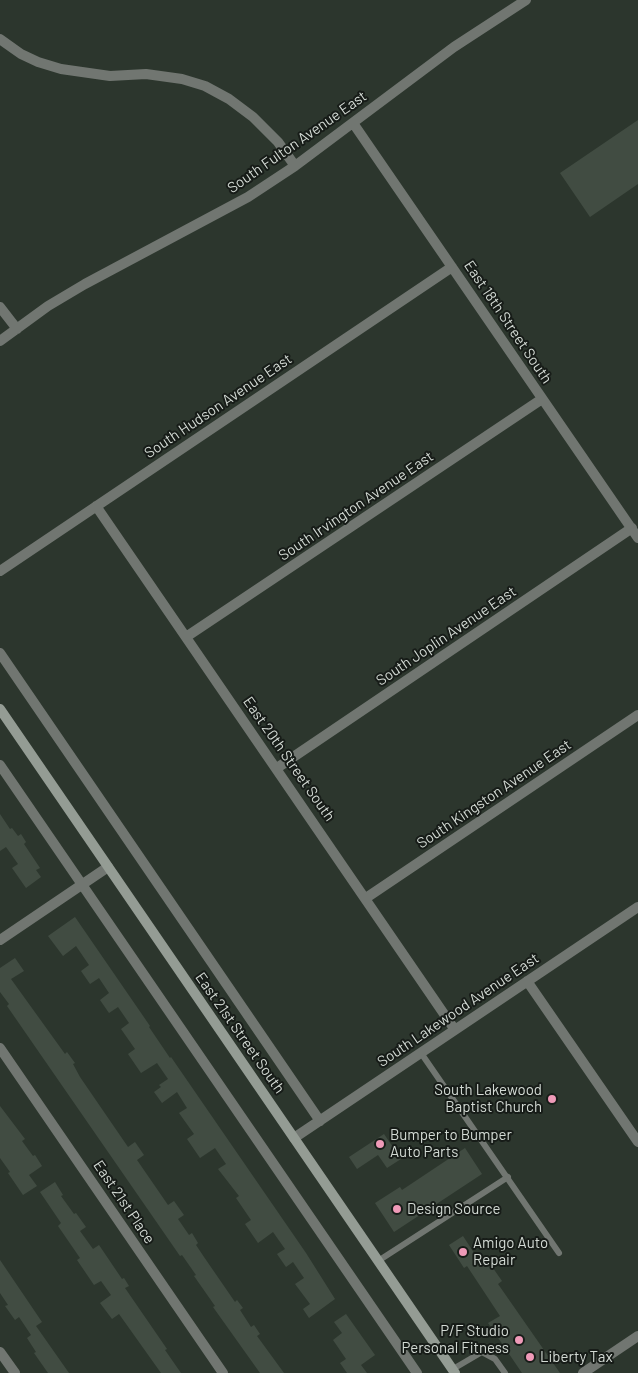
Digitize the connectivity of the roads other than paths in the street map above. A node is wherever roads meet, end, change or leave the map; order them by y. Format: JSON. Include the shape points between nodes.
{"nodes":[{"id":1,"x":526,"y":0,"type":"edge"},
{"id":2,"x":0,"y":39,"type":"edge"},
{"id":3,"x":353,"y":123,"type":"junction"},
{"id":4,"x":295,"y":166,"type":"junction"},
{"id":5,"x":452,"y":267,"type":"junction"},
{"id":6,"x":0,"y":307,"type":"edge"},
{"id":7,"x":17,"y":329,"type":"junction"},
{"id":8,"x":0,"y":341,"type":"edge"},
{"id":9,"x":542,"y":399,"type":"junction"},
{"id":10,"x":96,"y":506,"type":"junction"},
{"id":11,"x":632,"y":528,"type":"junction"},
{"id":12,"x":638,"y":538,"type":"edge"},
{"id":13,"x":0,"y":571,"type":"edge"},
{"id":14,"x":186,"y":637,"type":"junction"},
{"id":15,"x":0,"y":653,"type":"edge"},
{"id":16,"x":0,"y":709,"type":"edge"},
{"id":17,"x":638,"y":715,"type":"edge"},
{"id":18,"x":0,"y":765,"type":"edge"},
{"id":19,"x":277,"y":768,"type":"junction"},
{"id":20,"x":108,"y":867,"type":"junction"},
{"id":21,"x":82,"y":884,"type":"junction"},
{"id":22,"x":366,"y":898,"type":"junction"},
{"id":23,"x":638,"y":907,"type":"edge"},
{"id":24,"x":0,"y":940,"type":"edge"},
{"id":25,"x":527,"y":981,"type":"junction"},
{"id":26,"x":455,"y":1030,"type":"junction"},
{"id":27,"x":0,"y":1048,"type":"edge"},
{"id":28,"x":421,"y":1053,"type":"junction"},
{"id":29,"x":320,"y":1121,"type":"junction"},
{"id":30,"x":294,"y":1138,"type":"junction"},
{"id":31,"x":638,"y":1142,"type":"edge"},
{"id":32,"x":508,"y":1177,"type":"junction"},
{"id":33,"x":559,"y":1253,"type":"dead end"},
{"id":34,"x":378,"y":1261,"type":"junction"},
{"id":35,"x":638,"y":1336,"type":"edge"},
{"id":36,"x":0,"y":1352,"type":"edge"},
{"id":37,"x":454,"y":1371,"type":"edge"},
{"id":38,"x":15,"y":1373,"type":"edge"},
{"id":39,"x":223,"y":1373,"type":"edge"},
{"id":40,"x":417,"y":1373,"type":"edge"},
{"id":41,"x":505,"y":1373,"type":"edge"},
{"id":42,"x":583,"y":1373,"type":"edge"}],
"edges":[{"from":1,"to":3,"type":"street","name":"South Fulton Avenue East","via":[[454,47]]},
{"from":2,"to":4,"type":"street","via":[[20,54],[61,69],[110,76],[146,74],[205,86],[253,117],[278,142]]},
{"from":3,"to":4,"type":"street","name":"South Fulton Avenue East"},
{"from":3,"to":5,"type":"street","name":"East 18th Street South"},
{"from":4,"to":7,"type":"street","name":"South Fulton Avenue East","via":[[248,197],[84,284]]},
{"from":5,"to":9,"type":"street","name":"East 18th Street South"},
{"from":5,"to":10,"type":"street","name":"South Hudson Avenue East"},
{"from":6,"to":7,"type":"street"},
{"from":7,"to":8,"type":"street","name":"South Fulton Avenue East"},
{"from":9,"to":11,"type":"street","name":"East 18th Street South"},
{"from":9,"to":14,"type":"street","name":"South Irvington Avenue East"},
{"from":10,"to":13,"type":"street","name":"South Hudson Avenue East"},
{"from":10,"to":14,"type":"street","name":"East 20th Street South"},
{"from":11,"to":12,"type":"street","name":"East 18th Street South"},
{"from":11,"to":19,"type":"street","name":"South Joplin Avenue East"},
{"from":14,"to":19,"type":"street","name":"East 20th Street South"},
{"from":15,"to":29,"type":"street","name":"East 21st Street South"},
{"from":16,"to":20,"type":"main road","name":"East 21st Street South"},
{"from":17,"to":22,"type":"street","name":"South Kingston Avenue East"},
{"from":18,"to":21,"type":"street"},
{"from":19,"to":22,"type":"street","name":"East 20th Street South"},
{"from":20,"to":21,"type":"street"},
{"from":20,"to":30,"type":"main road","name":"East 21st Street South"},
{"from":21,"to":24,"type":"street"},
{"from":21,"to":40,"type":"street"},
{"from":22,"to":26,"type":"street","name":"East 20th Street South"},
{"from":23,"to":25,"type":"street","name":"South Lakewood Avenue East"},
{"from":25,"to":26,"type":"street","name":"South Lakewood Avenue East"},
{"from":25,"to":31,"type":"street"},
{"from":26,"to":28,"type":"street","name":"South Lakewood Avenue East"},
{"from":27,"to":39,"type":"street","name":"East 21st Place"},
{"from":28,"to":29,"type":"street","name":"South Lakewood Avenue East"},
{"from":28,"to":32,"type":"lane"},
{"from":29,"to":30,"type":"street","name":"South Lakewood Avenue East"},
{"from":30,"to":34,"type":"main road","name":"East 21st Street South"},
{"from":32,"to":33,"type":"lane"},
{"from":32,"to":34,"type":"lane"},
{"from":34,"to":37,"type":"main road","name":"East 21st Street South"},
{"from":35,"to":42,"type":"street"},
{"from":36,"to":38,"type":"street"},
{"from":37,"to":41,"type":"lane","via":[[482,1352],[495,1359]]}]}
